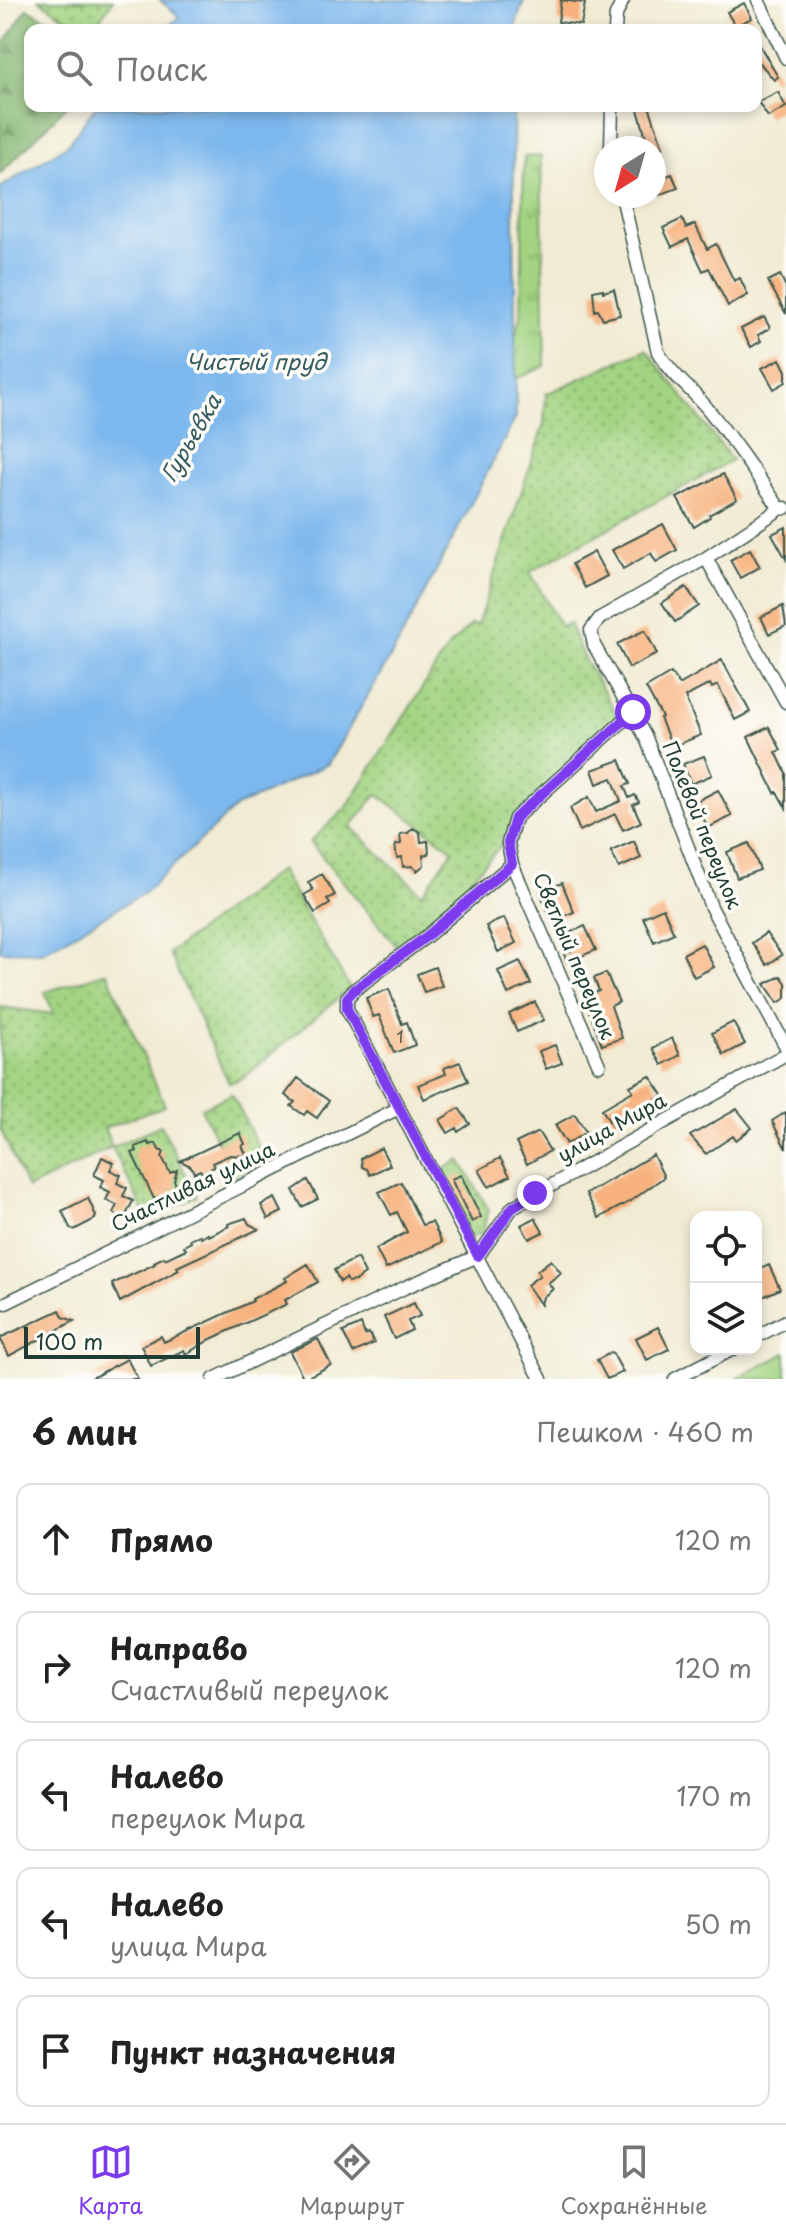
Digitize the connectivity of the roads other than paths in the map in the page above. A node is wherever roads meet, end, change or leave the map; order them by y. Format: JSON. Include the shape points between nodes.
{"nodes":[{"id":1,"x":623,"y":0,"type":"edge"},
{"id":2,"x":758,"y":0,"type":"edge"},
{"id":3,"x":615,"y":24,"type":"edge"},
{"id":4,"x":786,"y":58,"type":"edge"},
{"id":5,"x":612,"y":112,"type":"edge"},
{"id":6,"x":611,"y":136,"type":"edge"},
{"id":7,"x":625,"y":208,"type":"edge"},
{"id":8,"x":783,"y":508,"type":"edge"},
{"id":9,"x":706,"y":558,"type":"junction"},
{"id":10,"x":786,"y":702,"type":"edge"},
{"id":11,"x":633,"y":712,"type":"junction"},
{"id":12,"x":512,"y":864,"type":"junction"},
{"id":13,"x":786,"y":1047,"type":"edge"},
{"id":14,"x":786,"y":1054,"type":"edge"},
{"id":15,"x":599,"y":1065,"type":"dead end"},
{"id":16,"x":399,"y":1108,"type":"junction"},
{"id":17,"x":478,"y":1256,"type":"junction"},
{"id":18,"x":6,"y":1303,"type":"dead end"},
{"id":19,"x":786,"y":1321,"type":"edge"},
{"id":20,"x":762,"y":1334,"type":"edge"},
{"id":21,"x":721,"y":1355,"type":"edge"},
{"id":22,"x":214,"y":1379,"type":"edge"},
{"id":23,"x":541,"y":1379,"type":"edge"},
{"id":24,"x":675,"y":1379,"type":"edge"}],
"edges":[{"from":1,"to":3,"type":"street"},
{"from":2,"to":4,"type":"street"},
{"from":5,"to":6,"type":"street"},
{"from":7,"to":8,"type":"street","via":[[658,352]]},
{"from":8,"to":9,"type":"street"},
{"from":9,"to":10,"type":"street"},
{"from":9,"to":11,"type":"street","name":"Полевой переулок","via":[[600,618],[591,630],[594,645]]},
{"from":11,"to":12,"type":"street","via":[[515,818],[508,843]]},
{"from":11,"to":13,"type":"street","name":"Полевой переулок","via":[[711,907]]},
{"from":12,"to":15,"type":"street","name":"Светлый переулок"},
{"from":12,"to":16,"type":"street","via":[[347,998],[347,1009]]},
{"from":14,"to":17,"type":"street","name":"улица Мира","via":[[513,1207]]},
{"from":16,"to":17,"type":"street"},
{"from":16,"to":18,"type":"street","name":"Счастливая улица"},
{"from":17,"to":22,"type":"street"},
{"from":17,"to":23,"type":"street"},
{"from":19,"to":20,"type":"street"},
{"from":21,"to":24,"type":"street"}]}
